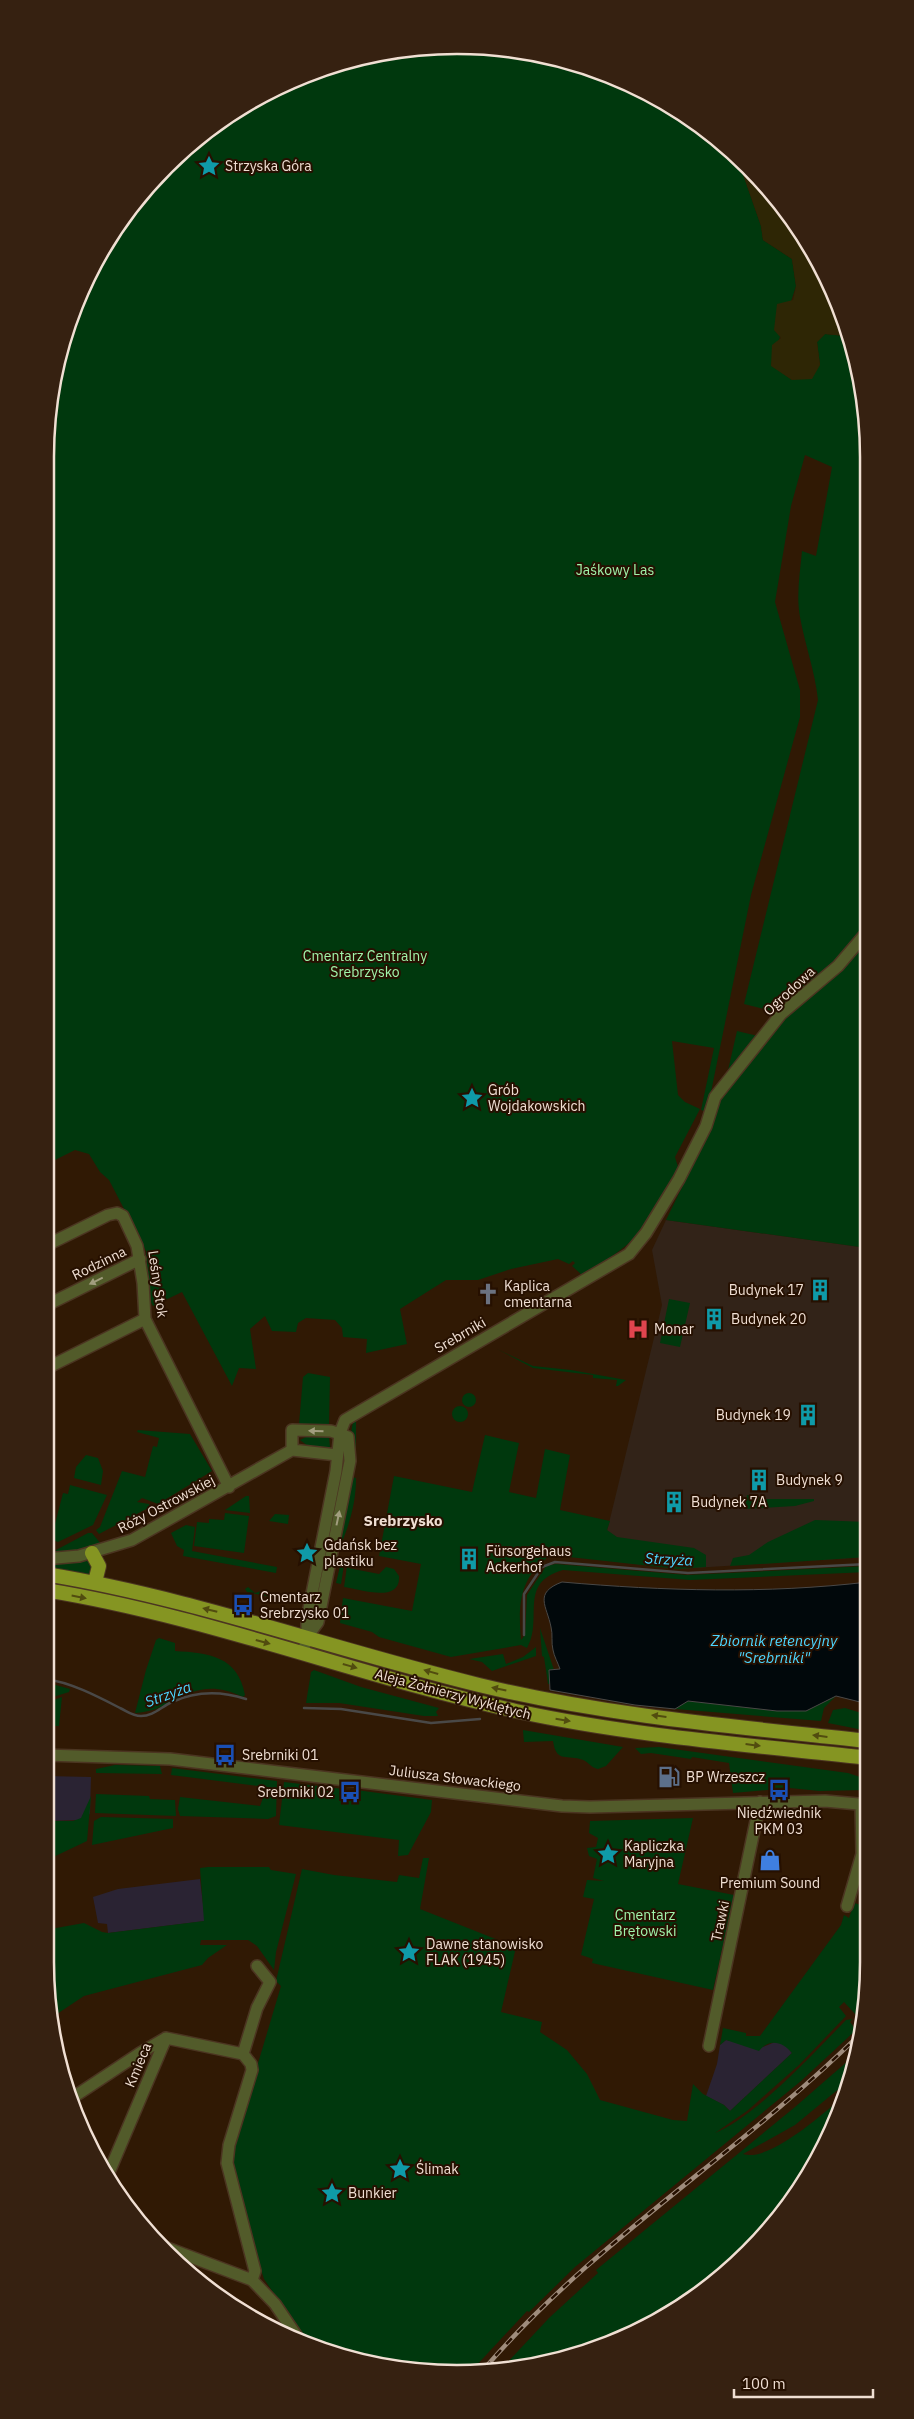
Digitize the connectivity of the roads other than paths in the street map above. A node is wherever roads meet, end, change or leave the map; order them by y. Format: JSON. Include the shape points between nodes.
{"nodes":[{"id":1,"x":860,"y":940,"type":"edge"},
{"id":2,"x":715,"y":1098,"type":"joint"},
{"id":3,"x":54,"y":1242,"type":"edge"},
{"id":4,"x":140,"y":1259,"type":"junction"},
{"id":5,"x":54,"y":1302,"type":"edge"},
{"id":6,"x":145,"y":1319,"type":"junction"},
{"id":7,"x":54,"y":1364,"type":"edge"},
{"id":8,"x":340,"y":1433,"type":"junction"},
{"id":9,"x":292,"y":1450,"type":"junction"},
{"id":10,"x":337,"y":1455,"type":"junction"},
{"id":11,"x":229,"y":1487,"type":"junction"},
{"id":12,"x":326,"y":1551,"type":"junction"},
{"id":13,"x":92,"y":1553,"type":"junction"},
{"id":14,"x":54,"y":1558,"type":"edge"},
{"id":15,"x":54,"y":1575,"type":"edge"},
{"id":16,"x":95,"y":1582,"type":"junction"},
{"id":17,"x":54,"y":1592,"type":"edge"},
{"id":18,"x":308,"y":1637,"type":"junction"},
{"id":19,"x":303,"y":1653,"type":"junction"},
{"id":20,"x":860,"y":1740,"type":"edge"},
{"id":21,"x":54,"y":1755,"type":"edge"},
{"id":22,"x":860,"y":1757,"type":"edge"},
{"id":23,"x":760,"y":1802,"type":"junction"},
{"id":24,"x":860,"y":1803,"type":"edge"},
{"id":25,"x":860,"y":1861,"type":"edge"},
{"id":26,"x":847,"y":1906,"type":"dead end"},
{"id":27,"x":257,"y":1966,"type":"dead end"},
{"id":28,"x":166,"y":2038,"type":"junction"},
{"id":29,"x":709,"y":2046,"type":"dead end"},
{"id":30,"x":243,"y":2054,"type":"junction"},
{"id":31,"x":76,"y":2096,"type":"edge"},
{"id":32,"x":111,"y":2168,"type":"edge"},
{"id":33,"x":177,"y":2252,"type":"edge"},
{"id":34,"x":252,"y":2280,"type":"junction"},
{"id":35,"x":293,"y":2330,"type":"edge"}],
"edges":[{"from":1,"to":2,"type":"street","name":"Ogrodowa","via":[[838,966],[781,1014]]},
{"from":2,"to":8,"type":"street","name":"Srebrniki","via":[[706,1126],[679,1179],[629,1254],[345,1420]]},
{"from":3,"to":4,"type":"street","name":"Leśny Stok","via":[[117,1213],[123,1216]]},
{"from":4,"to":5,"type":"street","name":"Rodzinna","one_way":true},
{"from":4,"to":6,"type":"street","name":"Leśny Stok"},
{"from":6,"to":7,"type":"street"},
{"from":6,"to":11,"type":"street","name":"Leśny Stok"},
{"from":8,"to":9,"type":"street","one_way":true,"via":[[292,1430]]},
{"from":8,"to":10,"type":"street","name":"Srebrniki"},
{"from":12,"to":8,"type":"street","name":"Srebrniki","one_way":true,"via":[[350,1461],[348,1437]]},
{"from":9,"to":10,"type":"street"},
{"from":9,"to":11,"type":"street","name":"Róży Ostrowskiej"},
{"from":10,"to":12,"type":"street","name":"Srebrniki"},
{"from":11,"to":13,"type":"street","name":"Róży Ostrowskiej","via":[[145,1534]]},
{"from":12,"to":18,"type":"street","name":"Srebrniki","via":[[307,1619]]},
{"from":13,"to":14,"type":"street","name":"Róży Ostrowskiej"},
{"from":13,"to":16,"type":"main road","via":[[99,1566]]},
{"from":15,"to":16,"type":"main road","name":"Aleja Żołnierzy Wyklętych"},
{"from":18,"to":16,"type":"main road","name":"Aleja Żołnierzy Wyklętych","one_way":true},
{"from":17,"to":19,"type":"main road","name":"Aleja Żołnierzy Wyklętych","one_way":true,"via":[[167,1615]]},
{"from":18,"to":19,"type":"street","name":"Srebrniki"},
{"from":20,"to":18,"type":"main road","name":"Aleja Żołnierzy Wyklętych","one_way":true,"via":[[580,1706],[478,1685]]},
{"from":19,"to":22,"type":"main road","name":"Aleja Żołnierzy Wyklętych","one_way":true,"via":[[456,1696],[546,1717],[625,1730]]},
{"from":21,"to":23,"type":"street","name":"Juliusza Słowackiego","via":[[170,1759],[562,1806]]},
{"from":23,"to":24,"type":"street","name":"Juliusza Słowackiego"},
{"from":23,"to":29,"type":"street","name":"Trawki"},
{"from":25,"to":26,"type":"street"},
{"from":27,"to":30,"type":"street","via":[[270,1982],[257,2008]]},
{"from":28,"to":30,"type":"street","name":"Kmieca"},
{"from":28,"to":31,"type":"street"},
{"from":28,"to":32,"type":"street","name":"Kmieca"},
{"from":30,"to":34,"type":"street","via":[[252,2070],[229,2145],[227,2163],[255,2271]]},
{"from":33,"to":34,"type":"street"},
{"from":34,"to":35,"type":"street","via":[[275,2304]]}]}
